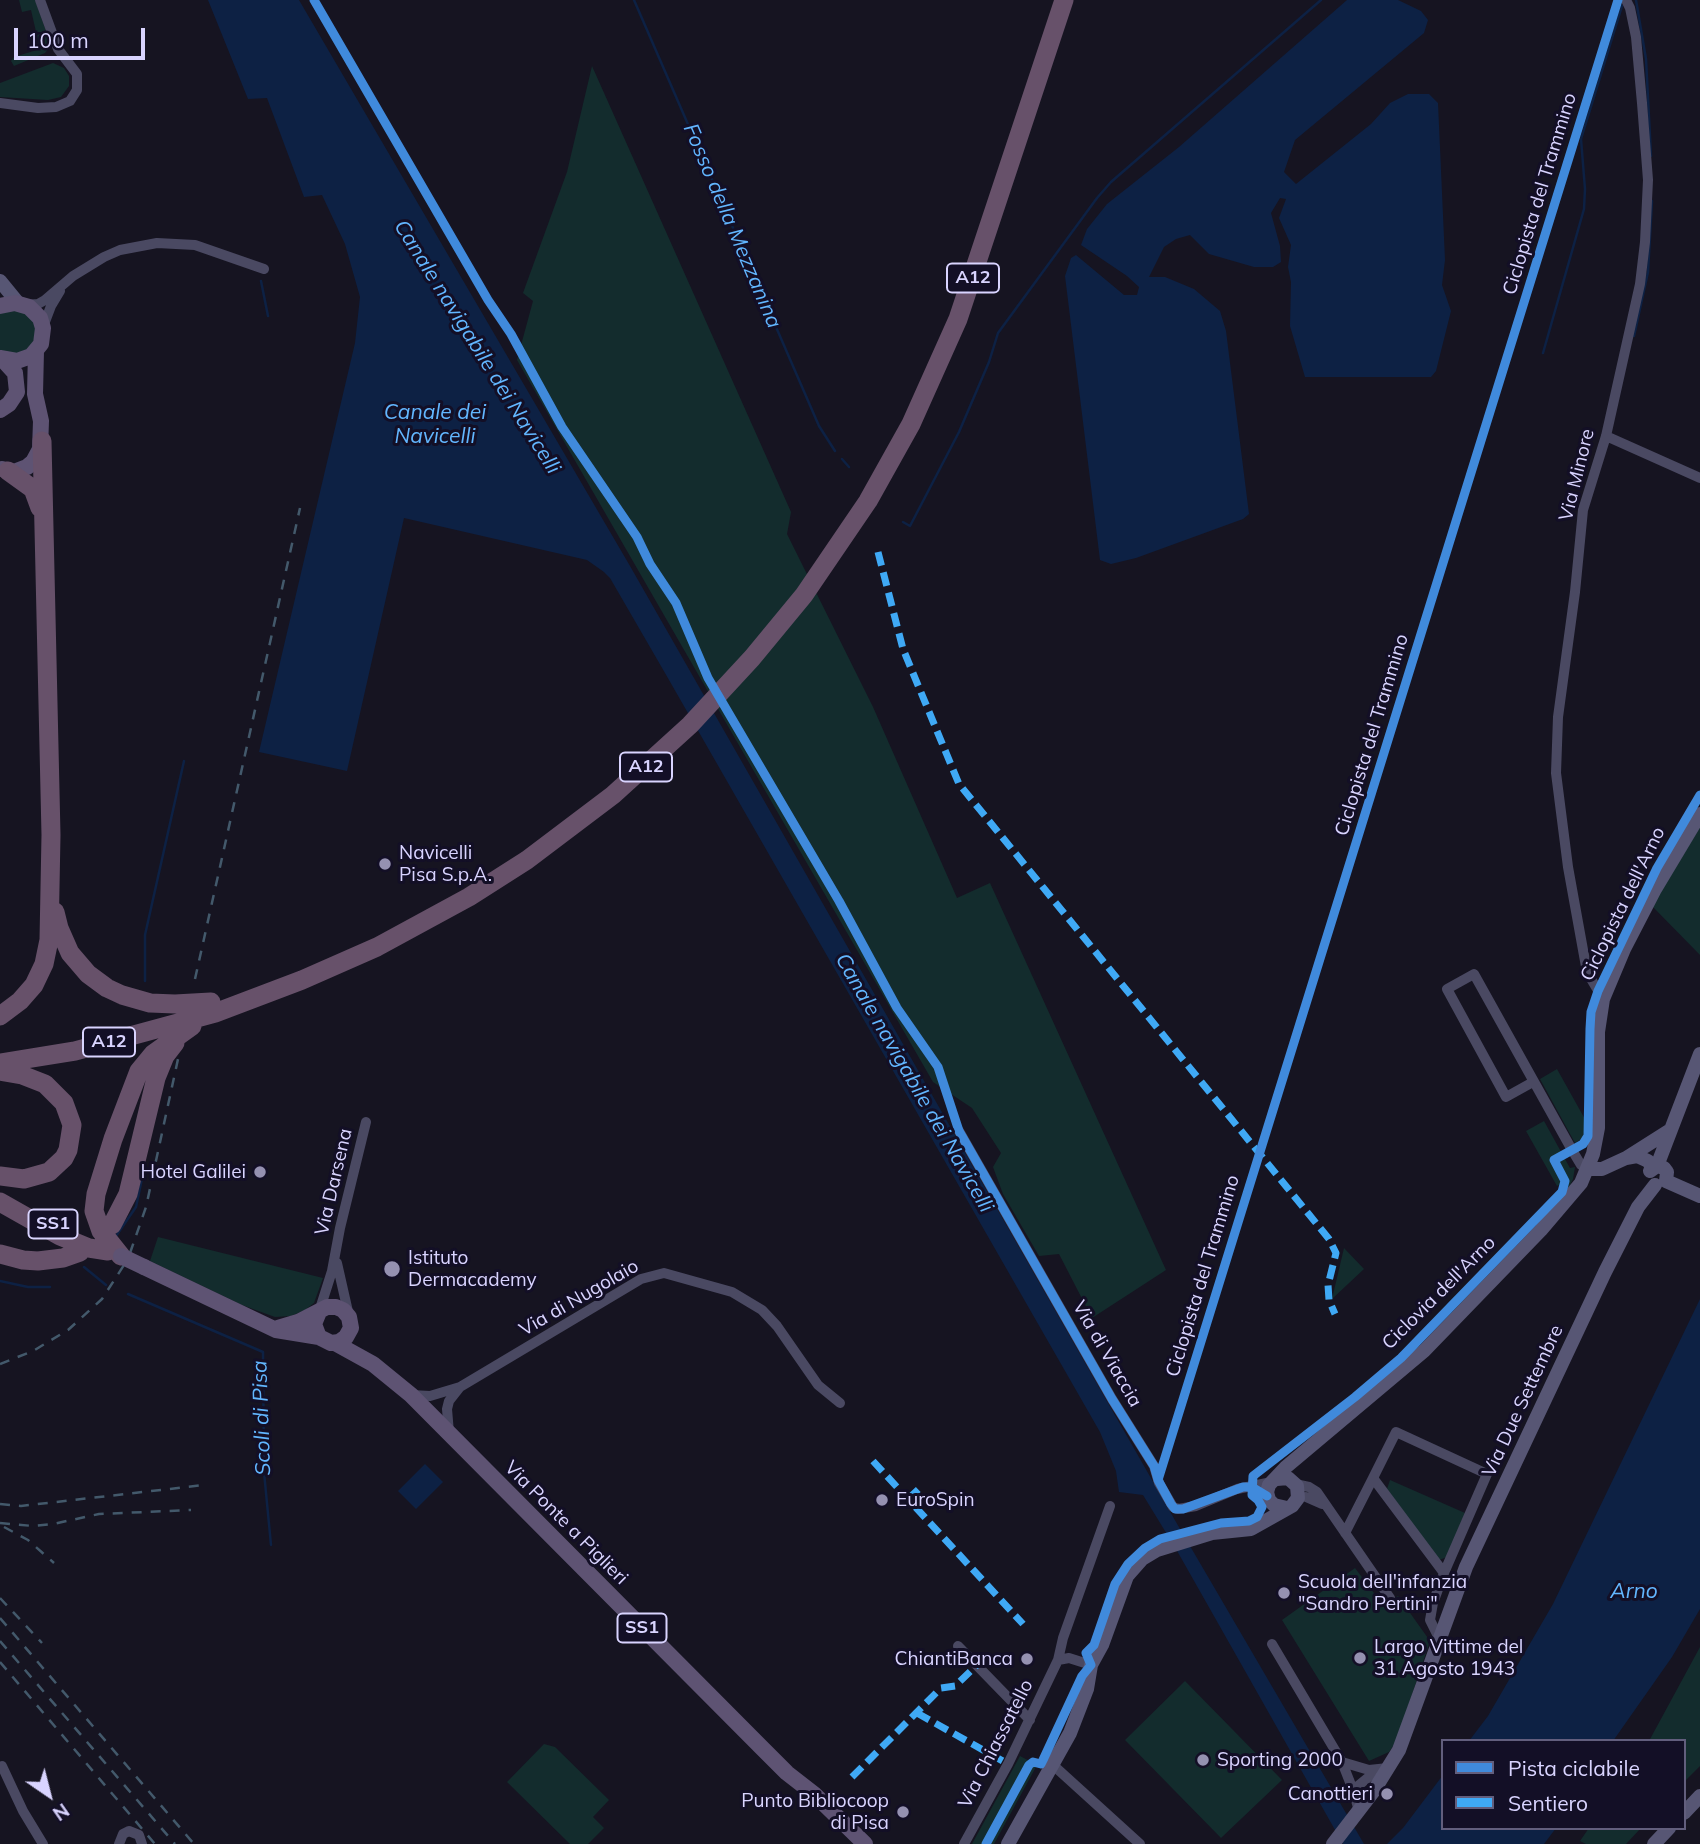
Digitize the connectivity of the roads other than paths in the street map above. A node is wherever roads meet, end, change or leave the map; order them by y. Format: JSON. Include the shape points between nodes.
{"nodes":[{"id":1,"x":40,"y":0,"type":"edge"},
{"id":2,"x":1053,"y":0,"type":"edge"},
{"id":3,"x":1064,"y":0,"type":"edge"},
{"id":4,"x":1626,"y":0,"type":"edge"},
{"id":5,"x":0,"y":103,"type":"edge"},
{"id":6,"x":264,"y":269,"type":"dead end"},
{"id":7,"x":0,"y":281,"type":"edge"},
{"id":8,"x":66,"y":283,"type":"junction"},
{"id":9,"x":21,"y":304,"type":"junction"},
{"id":10,"x":0,"y":306,"type":"edge"},
{"id":11,"x":43,"y":328,"type":"junction"},
{"id":12,"x":36,"y":351,"type":"junction"},
{"id":13,"x":1,"y":359,"type":"edge"},
{"id":14,"x":0,"y":410,"type":"edge"},
{"id":15,"x":1606,"y":436,"type":"junction"},
{"id":16,"x":42,"y":441,"type":"junction"},
{"id":17,"x":4,"y":470,"type":"edge"},
{"id":18,"x":1700,"y":478,"type":"edge"},
{"id":19,"x":44,"y":519,"type":"junction"},
{"id":20,"x":838,"y":537,"type":"junction"},
{"id":21,"x":1700,"y":814,"type":"edge"},
{"id":22,"x":51,"y":894,"type":"junction"},
{"id":23,"x":1603,"y":999,"type":"junction"},
{"id":24,"x":213,"y":1007,"type":"junction"},
{"id":25,"x":0,"y":1016,"type":"edge"},
{"id":26,"x":182,"y":1033,"type":"junction"},
{"id":27,"x":1700,"y":1054,"type":"edge"},
{"id":28,"x":0,"y":1064,"type":"edge"},
{"id":29,"x":1533,"y":1082,"type":"junction"},
{"id":30,"x":366,"y":1122,"type":"dead end"},
{"id":31,"x":959,"y":1131,"type":"dead end"},
{"id":32,"x":1669,"y":1131,"type":"junction"},
{"id":33,"x":1626,"y":1158,"type":"junction"},
{"id":34,"x":1655,"y":1167,"type":"junction"},
{"id":35,"x":1588,"y":1169,"type":"junction"},
{"id":36,"x":0,"y":1175,"type":"edge"},
{"id":37,"x":1661,"y":1183,"type":"junction"},
{"id":38,"x":0,"y":1191,"type":"edge"},
{"id":39,"x":1700,"y":1196,"type":"edge"},
{"id":40,"x":0,"y":1202,"type":"edge"},
{"id":41,"x":112,"y":1225,"type":"dead end"},
{"id":42,"x":337,"y":1250,"type":"junction"},
{"id":43,"x":79,"y":1252,"type":"dead end"},
{"id":44,"x":0,"y":1254,"type":"edge"},
{"id":45,"x":115,"y":1254,"type":"junction"},
{"id":46,"x":319,"y":1312,"type":"junction"},
{"id":47,"x":350,"y":1322,"type":"junction"},
{"id":48,"x":266,"y":1326,"type":"junction"},
{"id":49,"x":319,"y":1337,"type":"junction"},
{"id":50,"x":335,"y":1343,"type":"junction"},
{"id":51,"x":373,"y":1364,"type":"junction"},
{"id":52,"x":460,"y":1387,"type":"junction"},
{"id":53,"x":411,"y":1395,"type":"junction"},
{"id":54,"x":840,"y":1403,"type":"dead end"},
{"id":55,"x":450,"y":1436,"type":"junction"},
{"id":56,"x":1296,"y":1457,"type":"junction"},
{"id":57,"x":1373,"y":1478,"type":"junction"},
{"id":58,"x":1295,"y":1483,"type":"junction"},
{"id":59,"x":1271,"y":1489,"type":"junction"},
{"id":60,"x":1300,"y":1499,"type":"junction"},
{"id":61,"x":1111,"y":1506,"type":"dead end"},
{"id":62,"x":1262,"y":1525,"type":"junction"},
{"id":63,"x":1345,"y":1533,"type":"junction"},
{"id":64,"x":1444,"y":1573,"type":"junction"},
{"id":65,"x":1390,"y":1598,"type":"dead end"},
{"id":66,"x":1440,"y":1640,"type":"junction"},
{"id":67,"x":1272,"y":1644,"type":"dead end"},
{"id":68,"x":958,"y":1646,"type":"dead end"},
{"id":69,"x":1058,"y":1660,"type":"junction"},
{"id":70,"x":1091,"y":1665,"type":"junction"},
{"id":71,"x":1030,"y":1720,"type":"junction"},
{"id":72,"x":1342,"y":1762,"type":"junction"},
{"id":73,"x":1053,"y":1765,"type":"junction"},
{"id":74,"x":2,"y":1766,"type":"edge"},
{"id":75,"x":1382,"y":1770,"type":"junction"},
{"id":76,"x":787,"y":1773,"type":"junction"},
{"id":77,"x":1353,"y":1790,"type":"junction"},
{"id":78,"x":1700,"y":1796,"type":"edge"},
{"id":79,"x":1686,"y":1811,"type":"edge"},
{"id":80,"x":1357,"y":1814,"type":"junction"},
{"id":81,"x":1667,"y":1830,"type":"edge"},
{"id":82,"x":143,"y":1843,"type":"edge"},
{"id":83,"x":43,"y":1844,"type":"edge"},
{"id":84,"x":119,"y":1844,"type":"edge"},
{"id":85,"x":854,"y":1844,"type":"edge"},
{"id":86,"x":865,"y":1844,"type":"edge"},
{"id":87,"x":964,"y":1844,"type":"edge"},
{"id":88,"x":1008,"y":1844,"type":"edge"},
{"id":89,"x":1140,"y":1844,"type":"edge"},
{"id":90,"x":1333,"y":1844,"type":"edge"},
{"id":91,"x":1654,"y":1844,"type":"edge"}],
"edges":[{"from":1,"to":5,"type":"street","via":[[58,49],[77,74],[77,90],[70,101],[56,107]]},
{"from":2,"to":20,"type":"highway","number":"A12","via":[[945,323],[916,390]]},
{"from":3,"to":20,"type":"highway","number":"A12","via":[[953,332],[899,447],[868,502]]},
{"from":4,"to":15,"type":"street","name":"Via Minore","via":[[1636,37],[1642,103],[1648,180],[1646,231],[1640,284]]},
{"from":6,"to":8,"type":"street","via":[[195,246],[157,243],[109,255]]},
{"from":7,"to":9,"type":"street"},
{"from":8,"to":9,"type":"street","via":[[38,304]]},
{"from":8,"to":11,"type":"street"},
{"from":9,"to":10,"type":"main road"},
{"from":9,"to":11,"type":"main road","via":[[37,314]]},
{"from":11,"to":12,"type":"main road"},
{"from":12,"to":13,"type":"main road","via":[[22,360]]},
{"from":12,"to":16,"type":"main road","via":[[35,394]]},
{"from":13,"to":14,"type":"main road","via":[[15,373],[17,392]]},
{"from":15,"to":18,"type":"street"},
{"from":15,"to":23,"type":"street","name":"Via Minore","via":[[1583,510],[1558,717],[1556,773],[1587,972]]},
{"from":16,"to":17,"type":"main road","via":[[33,462],[20,471]]},
{"from":16,"to":19,"type":"highway"},
{"from":17,"to":19,"type":"highway","via":[[33,489]]},
{"from":19,"to":22,"type":"highway"},
{"from":20,"to":24,"type":"highway","number":"A12","via":[[788,615],[724,690],[654,759],[574,826],[418,926],[334,966]]},
{"from":21,"to":23,"type":"street","via":[[1654,891]]},
{"from":22,"to":24,"type":"highway","via":[[64,942],[96,981],[142,1002]]},
{"from":22,"to":25,"type":"highway","via":[[47,951],[40,974],[20,1001]]},
{"from":23,"to":35,"type":"street","via":[[1598,1031],[1598,1128]]},
{"from":24,"to":26,"type":"highway"},
{"from":24,"to":28,"type":"highway","number":"A12","via":[[75,1051]]},
{"from":26,"to":41,"type":"highway","via":[[156,1077],[128,1194]]},
{"from":26,"to":45,"type":"highway","via":[[153,1054],[134,1080],[96,1194],[98,1224]]},
{"from":27,"to":32,"type":"street"},
{"from":28,"to":36,"type":"highway","via":[[45,1084],[64,1103],[72,1125],[68,1150],[49,1172],[24,1179]]},
{"from":29,"to":29,"type":"street","via":[[1506,1097],[1447,989],[1474,974]]},
{"from":29,"to":35,"type":"street","via":[[1576,1157]]},
{"from":30,"to":42,"type":"street","name":"Via Darsena"},
{"from":31,"to":59,"type":"street","name":"Via di Viaccia","via":[[1154,1466],[1173,1507],[1196,1506],[1237,1489]]},
{"from":32,"to":33,"type":"street"},
{"from":32,"to":34,"type":"street"},
{"from":33,"to":34,"type":"street","via":[[1639,1156]]},
{"from":33,"to":35,"type":"street","via":[[1602,1169]]},
{"from":34,"to":37,"type":"street","via":[[1649,1178]]},
{"from":35,"to":56,"type":"street","via":[[1557,1212],[1424,1351]]},
{"from":37,"to":39,"type":"street"},
{"from":37,"to":66,"type":"street","name":"Via Due Settembre","via":[[1638,1207],[1592,1299],[1466,1567]]},
{"from":38,"to":45,"type":"main road","number":"SS1"},
{"from":40,"to":45,"type":"highway","via":[[60,1237]]},
{"from":42,"to":46,"type":"street","name":"Via Darsena"},
{"from":42,"to":47,"type":"street","name":"Via Darsena"},
{"from":43,"to":44,"type":"highway","via":[[38,1261]]},
{"from":45,"to":48,"type":"main road","number":"SS1","bridge":true},
{"from":46,"to":47,"type":"main road","via":[[336,1307],[344,1310]]},
{"from":46,"to":48,"type":"main road","via":[[288,1326]]},
{"from":46,"to":49,"type":"main road","via":[[314,1324]]},
{"from":47,"to":50,"type":"main road","via":[[346,1337]]},
{"from":47,"to":51,"type":"main road","name":"Via Ponte a Piglieri","number":"SS1"},
{"from":48,"to":49,"type":"main road","number":"SS1"},
{"from":49,"to":50,"type":"main road","number":"SS1"},
{"from":50,"to":51,"type":"main road","name":"Via Ponte a Piglieri","number":"SS1"},
{"from":51,"to":53,"type":"main road","name":"Via Ponte a Piglieri","number":"SS1"},
{"from":52,"to":53,"type":"street","name":"Via di Nugolaio","via":[[430,1396]]},
{"from":52,"to":54,"type":"street","name":"Via di Nugolaio","via":[[641,1279],[664,1273],[732,1292],[762,1310],[818,1385]]},
{"from":52,"to":55,"type":"street","via":[[447,1409]]},
{"from":53,"to":55,"type":"main road","name":"Via Ponte a Piglieri","number":"SS1"},
{"from":55,"to":76,"type":"main road","name":"Via Ponte a Piglieri","number":"SS1"},
{"from":56,"to":58,"type":"street"},
{"from":56,"to":59,"type":"street"},
{"from":57,"to":63,"type":"street","name":"Via Due Settembre"},
{"from":57,"to":64,"type":"street"},
{"from":57,"to":64,"type":"street","name":"Via Due Settembre","via":[[1396,1432],[1487,1474]]},
{"from":58,"to":59,"type":"street","via":[[1289,1478]]},
{"from":58,"to":60,"type":"street"},
{"from":59,"to":60,"type":"street","via":[[1278,1507]]},
{"from":59,"to":62,"type":"street"},
{"from":60,"to":62,"type":"street"},
{"from":60,"to":63,"type":"street","via":[[1327,1508]]},
{"from":61,"to":69,"type":"street","name":"Via Chiassatello"},
{"from":62,"to":70,"type":"street","via":[[1202,1535],[1142,1559],[1127,1576]]},
{"from":63,"to":65,"type":"street"},
{"from":64,"to":66,"type":"street","name":"Via Due Settembre","via":[[1430,1620]]},
{"from":66,"to":75,"type":"street","name":"Via Due Settembre","via":[[1405,1737]]},
{"from":67,"to":72,"type":"street"},
{"from":68,"to":71,"type":"street"},
{"from":69,"to":70,"type":"street","via":[[1069,1658]]},
{"from":69,"to":71,"type":"street","name":"Via Chiassatello"},
{"from":70,"to":73,"type":"street","via":[[1080,1710]]},
{"from":71,"to":87,"type":"street","name":"Via Chiassatello"},
{"from":72,"to":75,"type":"street"},
{"from":72,"to":77,"type":"street"},
{"from":73,"to":88,"type":"street"},
{"from":73,"to":89,"type":"street"},
{"from":74,"to":83,"type":"street"},
{"from":75,"to":77,"type":"street"},
{"from":75,"to":80,"type":"street","name":"Via Due Settembre"},
{"from":76,"to":85,"type":"main road","name":"Via Ponte a Piglieri"},
{"from":76,"to":86,"type":"main road","name":"Via Ponte a Piglieri"},
{"from":77,"to":80,"type":"street"},
{"from":78,"to":79,"type":"street"},
{"from":80,"to":90,"type":"street","name":"Via Due Settembre"},
{"from":81,"to":91,"type":"street"},
{"from":82,"to":84,"type":"street","via":[[136,1832],[129,1831]]}]}
